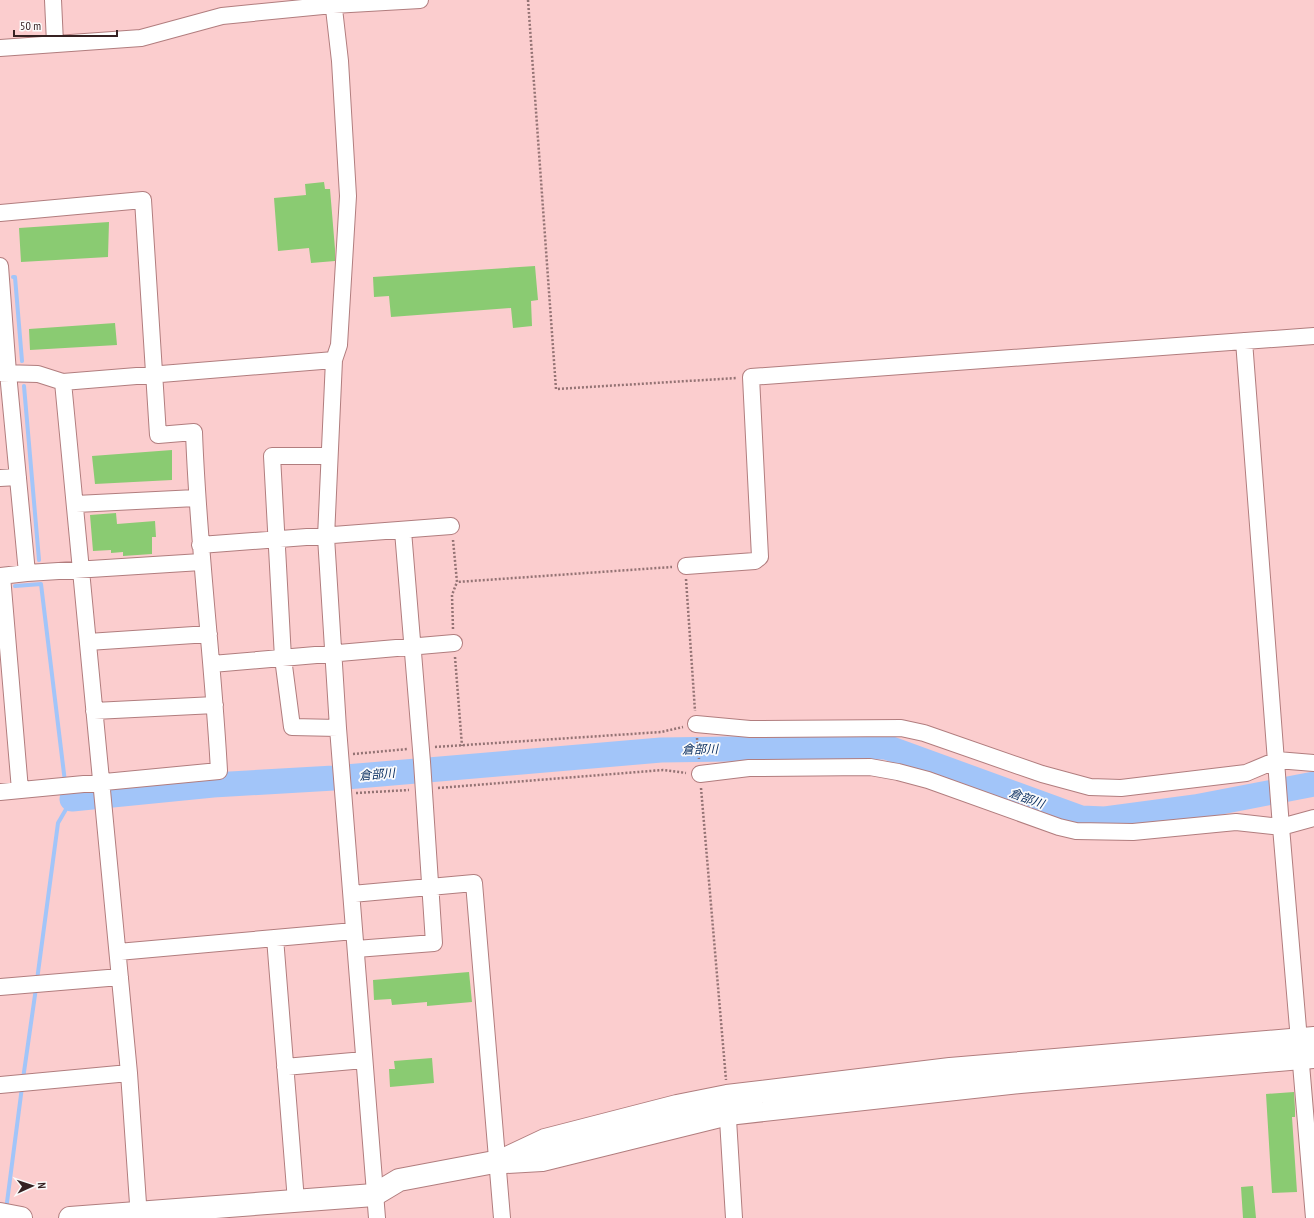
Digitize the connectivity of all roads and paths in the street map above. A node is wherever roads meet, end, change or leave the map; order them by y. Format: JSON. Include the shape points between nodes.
{"nodes":[{"id":1,"x":53,"y":0,"type":"edge"},
{"id":2,"x":420,"y":0,"type":"edge"},
{"id":3,"x":528,"y":0,"type":"edge"},
{"id":4,"x":333,"y":2,"type":"edge"},
{"id":5,"x":55,"y":43,"type":"junction"},
{"id":6,"x":0,"y":48,"type":"edge"},
{"id":7,"x":0,"y":213,"type":"edge"},
{"id":8,"x":0,"y":266,"type":"edge"},
{"id":9,"x":1314,"y":336,"type":"edge"},
{"id":10,"x":1244,"y":341,"type":"junction"},
{"id":11,"x":334,"y":360,"type":"junction"},
{"id":12,"x":4,"y":373,"type":"edge"},
{"id":13,"x":155,"y":375,"type":"junction"},
{"id":14,"x":752,"y":377,"type":"junction"},
{"id":15,"x":63,"y":382,"type":"junction"},
{"id":16,"x":329,"y":456,"type":"junction"},
{"id":17,"x":18,"y":477,"type":"junction"},
{"id":18,"x":0,"y":478,"type":"edge"},
{"id":19,"x":196,"y":498,"type":"junction"},
{"id":20,"x":76,"y":504,"type":"junction"},
{"id":21,"x":451,"y":526,"type":"joint"},
{"id":22,"x":403,"y":531,"type":"junction"},
{"id":23,"x":326,"y":537,"type":"junction"},
{"id":24,"x":277,"y":540,"type":"junction"},
{"id":25,"x":200,"y":545,"type":"junction"},
{"id":26,"x":202,"y":562,"type":"junction"},
{"id":27,"x":686,"y":566,"type":"junction"},
{"id":28,"x":80,"y":570,"type":"junction"},
{"id":29,"x":27,"y":573,"type":"junction"},
{"id":30,"x":1,"y":576,"type":"edge"},
{"id":31,"x":457,"y":582,"type":"junction"},
{"id":32,"x":209,"y":634,"type":"junction"},
{"id":33,"x":88,"y":642,"type":"junction"},
{"id":34,"x":454,"y":644,"type":"junction"},
{"id":35,"x":413,"y":648,"type":"junction"},
{"id":36,"x":333,"y":654,"type":"junction"},
{"id":37,"x":284,"y":658,"type":"junction"},
{"id":38,"x":212,"y":664,"type":"junction"},
{"id":39,"x":6,"y":689,"type":"edge"},
{"id":40,"x":215,"y":705,"type":"junction"},
{"id":41,"x":94,"y":711,"type":"junction"},
{"id":42,"x":338,"y":728,"type":"junction"},
{"id":43,"x":696,"y":729,"type":"junction"},
{"id":44,"x":462,"y":746,"type":"junction"},
{"id":45,"x":1277,"y":763,"type":"junction"},
{"id":46,"x":1314,"y":763,"type":"edge"},
{"id":47,"x":422,"y":769,"type":"junction"},
{"id":48,"x":700,"y":771,"type":"junction"},
{"id":49,"x":342,"y":775,"type":"junction"},
{"id":50,"x":102,"y":784,"type":"junction"},
{"id":51,"x":20,"y":790,"type":"junction"},
{"id":52,"x":0,"y":792,"type":"edge"},
{"id":53,"x":1314,"y":818,"type":"edge"},
{"id":54,"x":1281,"y":826,"type":"junction"},
{"id":55,"x":430,"y":886,"type":"junction"},
{"id":56,"x":352,"y":894,"type":"junction"},
{"id":57,"x":354,"y":931,"type":"junction"},
{"id":58,"x":275,"y":938,"type":"junction"},
{"id":59,"x":356,"y":949,"type":"junction"},
{"id":60,"x":118,"y":952,"type":"junction"},
{"id":61,"x":120,"y":977,"type":"junction"},
{"id":62,"x":0,"y":987,"type":"edge"},
{"id":63,"x":1307,"y":1048,"type":"edge"},
{"id":64,"x":364,"y":1060,"type":"junction"},
{"id":65,"x":285,"y":1067,"type":"junction"},
{"id":66,"x":129,"y":1073,"type":"junction"},
{"id":67,"x":0,"y":1085,"type":"edge"},
{"id":68,"x":727,"y":1105,"type":"junction"},
{"id":69,"x":499,"y":1162,"type":"junction"},
{"id":70,"x":374,"y":1195,"type":"junction"},
{"id":71,"x":296,"y":1201,"type":"junction"},
{"id":72,"x":254,"y":1212,"type":"edge"},
{"id":73,"x":139,"y":1216,"type":"edge"},
{"id":74,"x":70,"y":1218,"type":"edge"},
{"id":75,"x":377,"y":1218,"type":"edge"},
{"id":76,"x":502,"y":1218,"type":"edge"},
{"id":77,"x":734,"y":1218,"type":"edge"},
{"id":78,"x":1314,"y":1218,"type":"edge"}],
"edges":[{"from":1,"to":5,"type":"street"},
{"from":2,"to":4,"type":"street"},
{"from":3,"to":14,"type":"path","via":[[556,389]]},
{"from":4,"to":5,"type":"street","via":[[222,16],[141,38]]},
{"from":4,"to":11,"type":"street","via":[[340,61],[348,196],[339,345]]},
{"from":5,"to":6,"type":"street"},
{"from":7,"to":13,"type":"street","via":[[143,200]]},
{"from":8,"to":12,"type":"street"},
{"from":9,"to":10,"type":"street"},
{"from":10,"to":14,"type":"street"},
{"from":10,"to":45,"type":"street"},
{"from":11,"to":13,"type":"street"},
{"from":11,"to":16,"type":"street"},
{"from":12,"to":15,"type":"street","via":[[38,374]]},
{"from":12,"to":17,"type":"street"},
{"from":13,"to":15,"type":"street"},
{"from":13,"to":19,"type":"street","via":[[158,435],[194,432]]},
{"from":14,"to":27,"type":"street","via":[[760,557],[755,562]]},
{"from":15,"to":20,"type":"street"},
{"from":16,"to":23,"type":"street"},
{"from":16,"to":24,"type":"street","via":[[272,456]]},
{"from":17,"to":18,"type":"street"},
{"from":17,"to":29,"type":"street"},
{"from":19,"to":20,"type":"street"},
{"from":19,"to":25,"type":"street"},
{"from":20,"to":28,"type":"street"},
{"from":21,"to":22,"type":"street"},
{"from":21,"to":31,"type":"path"},
{"from":22,"to":23,"type":"street"},
{"from":22,"to":35,"type":"street"},
{"from":23,"to":24,"type":"street"},
{"from":23,"to":36,"type":"street"},
{"from":24,"to":25,"type":"street"},
{"from":24,"to":37,"type":"street"},
{"from":25,"to":26,"type":"street"},
{"from":26,"to":28,"type":"street"},
{"from":26,"to":32,"type":"street"},
{"from":27,"to":31,"type":"path"},
{"from":27,"to":43,"type":"path"},
{"from":28,"to":29,"type":"street"},
{"from":28,"to":33,"type":"street"},
{"from":29,"to":30,"type":"street"},
{"from":30,"to":39,"type":"street"},
{"from":31,"to":34,"type":"path","via":[[452,594]]},
{"from":32,"to":33,"type":"street"},
{"from":32,"to":38,"type":"street"},
{"from":33,"to":41,"type":"street"},
{"from":34,"to":35,"type":"street"},
{"from":34,"to":44,"type":"path"},
{"from":35,"to":36,"type":"street"},
{"from":35,"to":47,"type":"street"},
{"from":36,"to":37,"type":"street"},
{"from":36,"to":42,"type":"street"},
{"from":37,"to":38,"type":"street"},
{"from":37,"to":42,"type":"street","via":[[292,727]]},
{"from":38,"to":40,"type":"street"},
{"from":39,"to":51,"type":"street"},
{"from":40,"to":41,"type":"street"},
{"from":40,"to":50,"type":"street","via":[[219,771]]},
{"from":41,"to":50,"type":"street"},
{"from":42,"to":49,"type":"street"},
{"from":43,"to":44,"type":"path"},
{"from":43,"to":45,"type":"street","via":[[901,728],[924,733],[1042,774],[1090,787],[1122,788],[1246,772]]},
{"from":43,"to":48,"type":"path"},
{"from":44,"to":47,"type":"path"},
{"from":45,"to":46,"type":"street"},
{"from":45,"to":54,"type":"street"},
{"from":47,"to":48,"type":"path"},
{"from":47,"to":49,"type":"path"},
{"from":47,"to":49,"type":"path"},
{"from":47,"to":55,"type":"street"},
{"from":48,"to":54,"type":"street","via":[[870,766],[928,780],[1076,831],[1133,832],[1236,822]]},
{"from":48,"to":68,"type":"path"},
{"from":49,"to":56,"type":"street"},
{"from":50,"to":51,"type":"street"},
{"from":50,"to":60,"type":"street"},
{"from":51,"to":52,"type":"street"},
{"from":53,"to":54,"type":"street"},
{"from":54,"to":63,"type":"street","via":[[1296,988]]},
{"from":55,"to":56,"type":"street"},
{"from":55,"to":59,"type":"street","via":[[434,943]]},
{"from":55,"to":69,"type":"street","via":[[474,883]]},
{"from":56,"to":57,"type":"street"},
{"from":57,"to":58,"type":"street"},
{"from":57,"to":59,"type":"street"},
{"from":58,"to":60,"type":"street"},
{"from":58,"to":65,"type":"street"},
{"from":59,"to":64,"type":"street"},
{"from":60,"to":61,"type":"street"},
{"from":61,"to":62,"type":"street"},
{"from":61,"to":66,"type":"street"},
{"from":63,"to":68,"type":"street","via":[[950,1069]]},
{"from":63,"to":78,"type":"street"},
{"from":64,"to":65,"type":"street"},
{"from":64,"to":70,"type":"street"},
{"from":65,"to":71,"type":"street"},
{"from":66,"to":67,"type":"street"},
{"from":66,"to":73,"type":"street"},
{"from":68,"to":69,"type":"street","via":[[677,1106],[545,1140]]},
{"from":68,"to":77,"type":"street"},
{"from":69,"to":70,"type":"street","via":[[399,1180]]},
{"from":69,"to":76,"type":"street"},
{"from":70,"to":71,"type":"street"},
{"from":70,"to":75,"type":"street"},
{"from":71,"to":72,"type":"street"},
{"from":72,"to":73,"type":"street"},
{"from":73,"to":74,"type":"street"}]}
